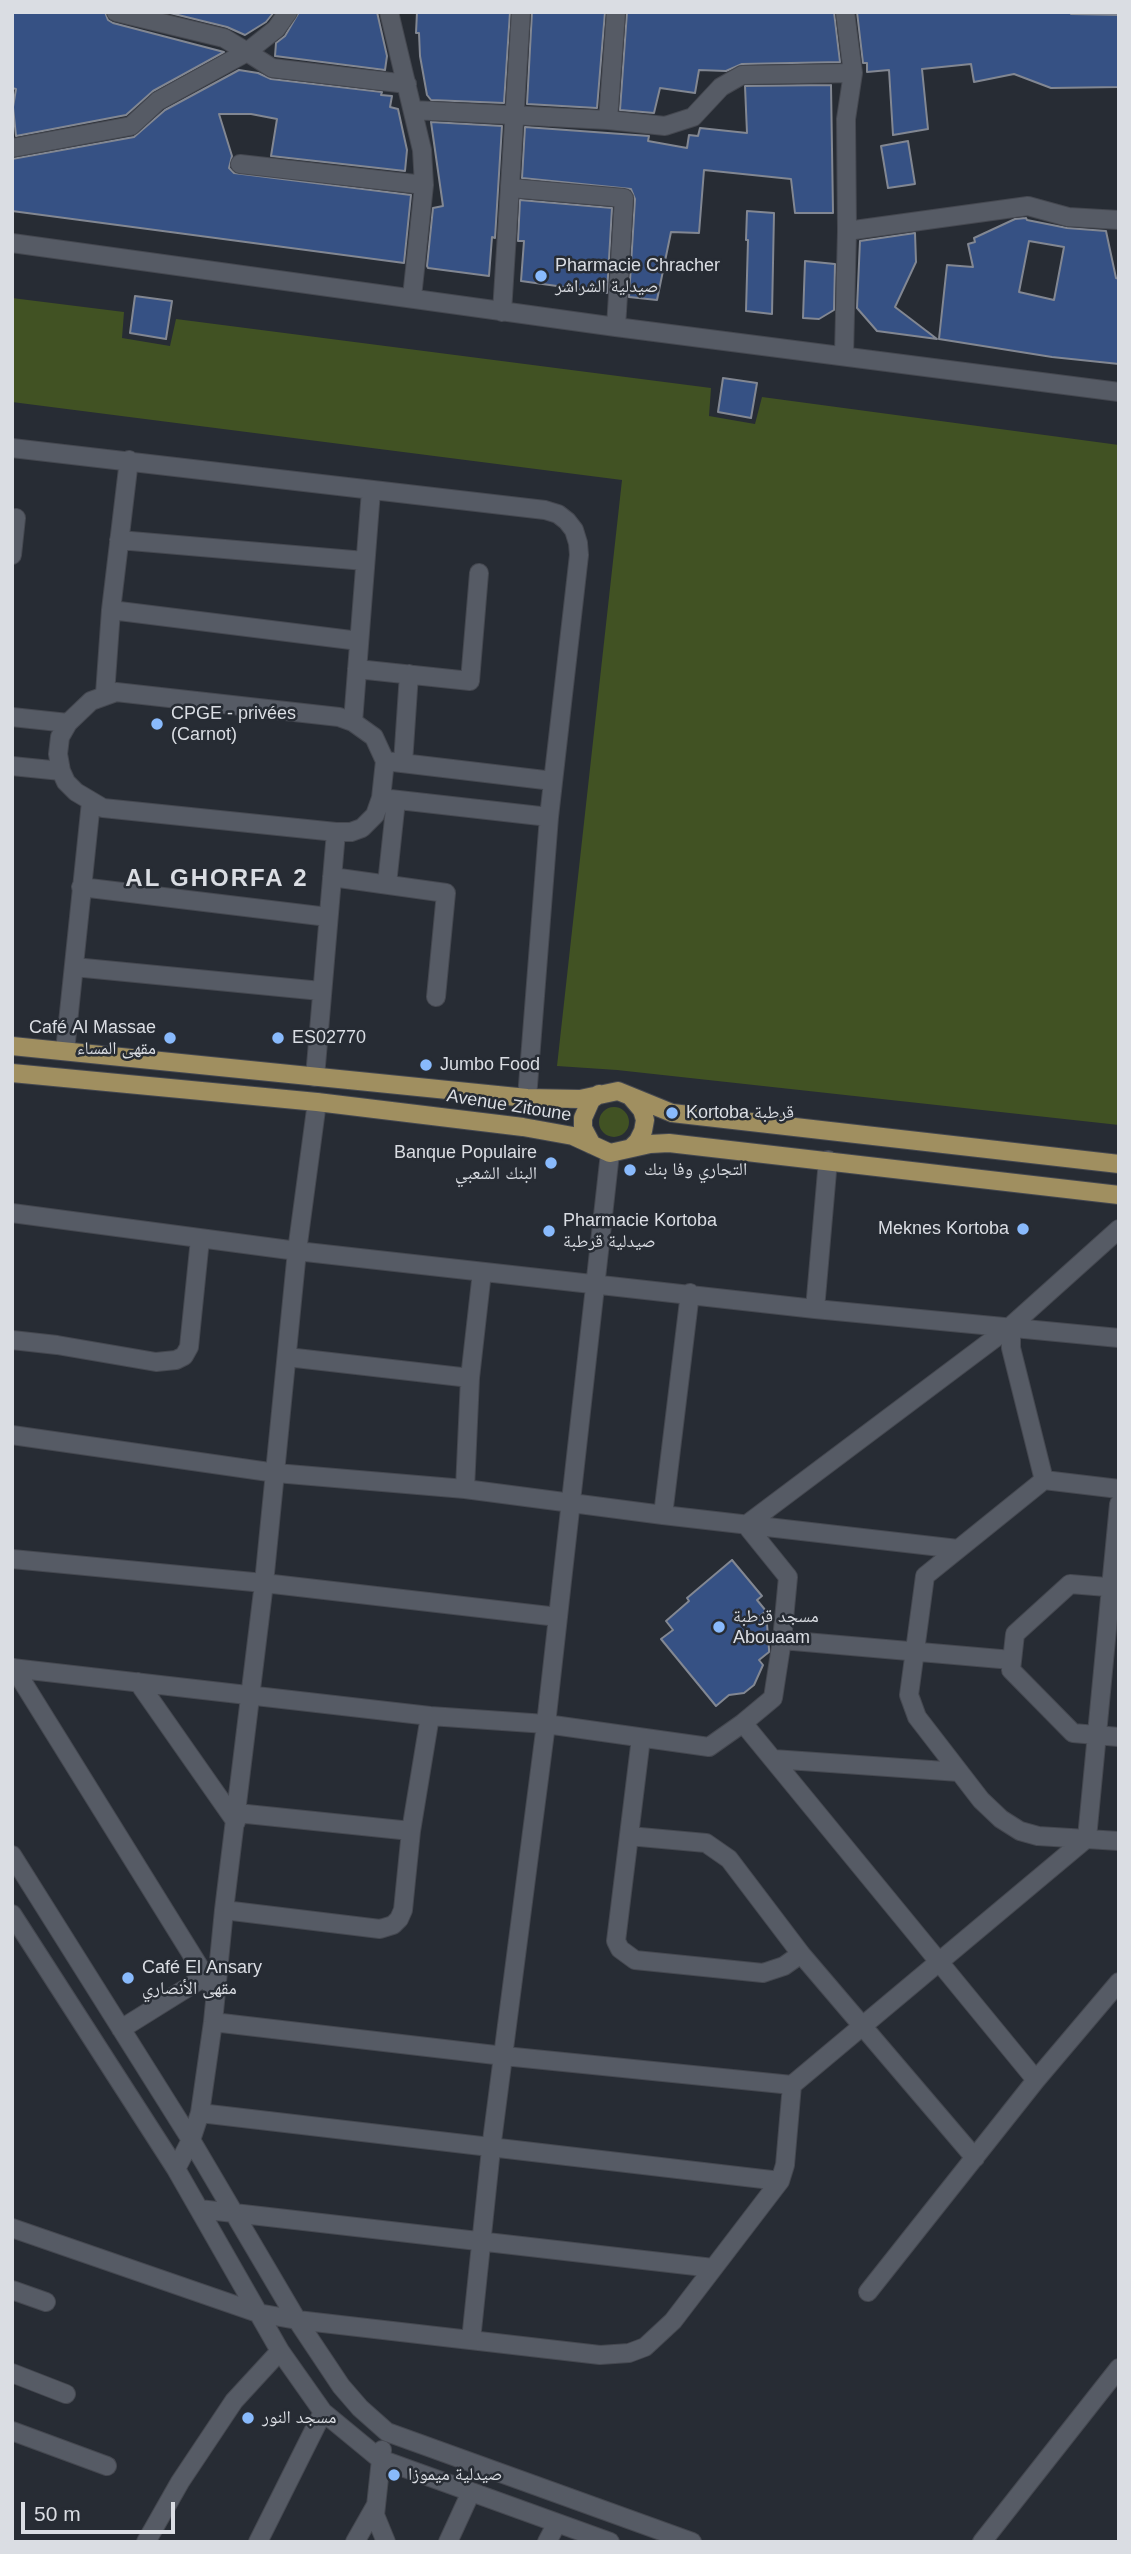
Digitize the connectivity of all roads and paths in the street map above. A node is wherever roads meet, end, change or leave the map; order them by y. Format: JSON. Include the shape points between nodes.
{"nodes":[{"id":1,"x":116,"y":12,"type":"edge"},
{"id":2,"x":288,"y":12,"type":"edge"},
{"id":3,"x":389,"y":12,"type":"edge"},
{"id":4,"x":521,"y":12,"type":"edge"},
{"id":5,"x":616,"y":12,"type":"edge"},
{"id":6,"x":845,"y":12,"type":"edge"},
{"id":7,"x":247,"y":52,"type":"junction"},
{"id":8,"x":853,"y":73,"type":"junction"},
{"id":9,"x":407,"y":84,"type":"junction"},
{"id":10,"x":413,"y":110,"type":"junction"},
{"id":11,"x":515,"y":116,"type":"junction"},
{"id":12,"x":608,"y":120,"type":"junction"},
{"id":13,"x":12,"y":148,"type":"edge"},
{"id":14,"x":240,"y":164,"type":"dead end"},
{"id":15,"x":424,"y":185,"type":"junction"},
{"id":16,"x":511,"y":188,"type":"junction"},
{"id":17,"x":1119,"y":220,"type":"edge"},
{"id":18,"x":847,"y":231,"type":"junction"},
{"id":19,"x":12,"y":243,"type":"edge"},
{"id":20,"x":412,"y":297,"type":"junction"},
{"id":21,"x":502,"y":312,"type":"junction"},
{"id":22,"x":616,"y":327,"type":"junction"},
{"id":23,"x":844,"y":355,"type":"junction"},
{"id":24,"x":1119,"y":391,"type":"edge"},
{"id":25,"x":12,"y":448,"type":"edge"},
{"id":26,"x":129,"y":460,"type":"junction"},
{"id":27,"x":371,"y":491,"type":"junction"},
{"id":28,"x":16,"y":518,"type":"dead end"},
{"id":29,"x":119,"y":540,"type":"junction"},
{"id":30,"x":12,"y":555,"type":"edge"},
{"id":31,"x":365,"y":561,"type":"junction"},
{"id":32,"x":479,"y":573,"type":"dead end"},
{"id":33,"x":111,"y":610,"type":"junction"},
{"id":34,"x":359,"y":641,"type":"junction"},
{"id":35,"x":357,"y":669,"type":"junction"},
{"id":36,"x":409,"y":674,"type":"junction"},
{"id":37,"x":105,"y":694,"type":"junction"},
{"id":38,"x":12,"y":717,"type":"edge"},
{"id":39,"x":353,"y":722,"type":"junction"},
{"id":40,"x":68,"y":723,"type":"junction"},
{"id":41,"x":394,"y":762,"type":"junction"},
{"id":42,"x":12,"y":766,"type":"edge"},
{"id":43,"x":61,"y":771,"type":"junction"},
{"id":44,"x":553,"y":780,"type":"junction"},
{"id":45,"x":388,"y":799,"type":"junction"},
{"id":46,"x":91,"y":802,"type":"junction"},
{"id":47,"x":549,"y":817,"type":"junction"},
{"id":48,"x":336,"y":832,"type":"junction"},
{"id":49,"x":332,"y":877,"type":"junction"},
{"id":50,"x":387,"y":884,"type":"junction"},
{"id":51,"x":81,"y":887,"type":"junction"},
{"id":52,"x":328,"y":917,"type":"junction"},
{"id":53,"x":74,"y":967,"type":"junction"},
{"id":54,"x":321,"y":991,"type":"junction"},
{"id":55,"x":436,"y":997,"type":"dead end"},
{"id":56,"x":12,"y":1046,"type":"edge"},
{"id":57,"x":65,"y":1051,"type":"junction"},
{"id":58,"x":12,"y":1073,"type":"edge"},
{"id":59,"x":315,"y":1077,"type":"junction"},
{"id":60,"x":599,"y":1094,"type":"junction"},
{"id":61,"x":628,"y":1094,"type":"junction"},
{"id":62,"x":527,"y":1098,"type":"junction"},
{"id":63,"x":317,"y":1102,"type":"junction"},
{"id":64,"x":592,"y":1145,"type":"junction"},
{"id":65,"x":631,"y":1148,"type":"junction"},
{"id":66,"x":610,"y":1153,"type":"junction"},
{"id":67,"x":828,"y":1160,"type":"junction"},
{"id":68,"x":1119,"y":1164,"type":"edge"},
{"id":69,"x":1119,"y":1195,"type":"edge"},
{"id":70,"x":12,"y":1213,"type":"edge"},
{"id":71,"x":1119,"y":1229,"type":"edge"},
{"id":72,"x":200,"y":1238,"type":"junction"},
{"id":73,"x":297,"y":1251,"type":"junction"},
{"id":74,"x":482,"y":1272,"type":"junction"},
{"id":75,"x":595,"y":1283,"type":"junction"},
{"id":76,"x":690,"y":1293,"type":"junction"},
{"id":77,"x":815,"y":1309,"type":"junction"},
{"id":78,"x":1010,"y":1326,"type":"junction"},
{"id":79,"x":1119,"y":1338,"type":"edge"},
{"id":80,"x":12,"y":1340,"type":"edge"},
{"id":81,"x":287,"y":1357,"type":"junction"},
{"id":82,"x":470,"y":1378,"type":"junction"},
{"id":83,"x":12,"y":1435,"type":"edge"},
{"id":84,"x":276,"y":1473,"type":"junction"},
{"id":85,"x":1044,"y":1480,"type":"junction"},
{"id":86,"x":464,"y":1489,"type":"junction"},
{"id":87,"x":1119,"y":1489,"type":"edge"},
{"id":88,"x":571,"y":1503,"type":"junction"},
{"id":89,"x":1119,"y":1504,"type":"edge"},
{"id":90,"x":663,"y":1515,"type":"junction"},
{"id":91,"x":746,"y":1525,"type":"junction"},
{"id":92,"x":958,"y":1549,"type":"junction"},
{"id":93,"x":12,"y":1559,"type":"edge"},
{"id":94,"x":264,"y":1583,"type":"junction"},
{"id":95,"x":1115,"y":1588,"type":"edge"},
{"id":96,"x":558,"y":1617,"type":"junction"},
{"id":97,"x":782,"y":1640,"type":"junction"},
{"id":98,"x":915,"y":1653,"type":"junction"},
{"id":99,"x":1012,"y":1660,"type":"junction"},
{"id":100,"x":13,"y":1668,"type":"edge"},
{"id":101,"x":138,"y":1682,"type":"junction"},
{"id":102,"x":251,"y":1694,"type":"junction"},
{"id":103,"x":430,"y":1716,"type":"junction"},
{"id":104,"x":743,"y":1723,"type":"junction"},
{"id":105,"x":546,"y":1724,"type":"junction"},
{"id":106,"x":1096,"y":1734,"type":"junction"},
{"id":107,"x":1119,"y":1737,"type":"edge"},
{"id":108,"x":641,"y":1738,"type":"junction"},
{"id":109,"x":773,"y":1759,"type":"junction"},
{"id":110,"x":960,"y":1772,"type":"junction"},
{"id":111,"x":236,"y":1818,"type":"junction"},
{"id":112,"x":411,"y":1830,"type":"junction"},
{"id":113,"x":629,"y":1836,"type":"junction"},
{"id":114,"x":1087,"y":1838,"type":"junction"},
{"id":115,"x":1119,"y":1841,"type":"edge"},
{"id":116,"x":12,"y":1855,"type":"edge"},
{"id":117,"x":224,"y":1910,"type":"junction"},
{"id":118,"x":12,"y":1914,"type":"edge"},
{"id":119,"x":801,"y":1954,"type":"junction"},
{"id":120,"x":940,"y":1961,"type":"junction"},
{"id":121,"x":205,"y":1976,"type":"junction"},
{"id":122,"x":1119,"y":1982,"type":"edge"},
{"id":123,"x":215,"y":1992,"type":"junction"},
{"id":124,"x":213,"y":2022,"type":"junction"},
{"id":125,"x":861,"y":2025,"type":"junction"},
{"id":126,"x":121,"y":2029,"type":"junction"},
{"id":127,"x":504,"y":2056,"type":"junction"},
{"id":128,"x":1037,"y":2080,"type":"junction"},
{"id":129,"x":792,"y":2085,"type":"junction"},
{"id":130,"x":200,"y":2113,"type":"junction"},
{"id":131,"x":191,"y":2140,"type":"junction"},
{"id":132,"x":491,"y":2148,"type":"junction"},
{"id":133,"x":975,"y":2158,"type":"junction"},
{"id":134,"x":176,"y":2169,"type":"junction"},
{"id":135,"x":780,"y":2181,"type":"junction"},
{"id":136,"x":199,"y":2209,"type":"junction"},
{"id":137,"x":235,"y":2214,"type":"junction"},
{"id":138,"x":12,"y":2228,"type":"edge"},
{"id":139,"x":481,"y":2240,"type":"junction"},
{"id":140,"x":713,"y":2268,"type":"junction"},
{"id":141,"x":12,"y":2290,"type":"edge"},
{"id":142,"x":868,"y":2292,"type":"dead end"},
{"id":143,"x":46,"y":2302,"type":"dead end"},
{"id":144,"x":258,"y":2313,"type":"junction"},
{"id":145,"x":297,"y":2320,"type":"junction"},
{"id":146,"x":471,"y":2340,"type":"junction"},
{"id":147,"x":280,"y":2351,"type":"junction"},
{"id":148,"x":1119,"y":2368,"type":"edge"},
{"id":149,"x":12,"y":2373,"type":"edge"},
{"id":150,"x":66,"y":2394,"type":"dead end"},
{"id":151,"x":324,"y":2412,"type":"junction"},
{"id":152,"x":12,"y":2431,"type":"edge"},
{"id":153,"x":387,"y":2432,"type":"junction"},
{"id":154,"x":380,"y":2459,"type":"junction"},
{"id":155,"x":107,"y":2466,"type":"dead end"},
{"id":156,"x":471,"y":2492,"type":"junction"},
{"id":157,"x":376,"y":2505,"type":"junction"},
{"id":158,"x":557,"y":2523,"type":"junction"},
{"id":159,"x":146,"y":2542,"type":"edge"},
{"id":160,"x":258,"y":2542,"type":"edge"},
{"id":161,"x":355,"y":2542,"type":"edge"},
{"id":162,"x":386,"y":2542,"type":"edge"},
{"id":163,"x":448,"y":2542,"type":"edge"},
{"id":164,"x":547,"y":2542,"type":"edge"},
{"id":165,"x":610,"y":2542,"type":"edge"},
{"id":166,"x":692,"y":2542,"type":"edge"},
{"id":167,"x":982,"y":2542,"type":"edge"}],
"edges":[{"from":1,"to":7,"type":"street","via":[[224,38]]},
{"from":2,"to":7,"type":"street","via":[[276,29]]},
{"from":3,"to":9,"type":"street"},
{"from":4,"to":11,"type":"street"},
{"from":5,"to":12,"type":"street"},
{"from":6,"to":8,"type":"street"},
{"from":7,"to":9,"type":"street","via":[[272,68]]},
{"from":7,"to":13,"type":"street","via":[[158,101],[131,126]]},
{"from":8,"to":12,"type":"street","via":[[741,75],[679,123],[665,126]]},
{"from":8,"to":18,"type":"street","via":[[846,119]]},
{"from":9,"to":10,"type":"street"},
{"from":10,"to":11,"type":"street"},
{"from":10,"to":15,"type":"street"},
{"from":11,"to":12,"type":"street"},
{"from":11,"to":16,"type":"street"},
{"from":14,"to":15,"type":"street"},
{"from":15,"to":20,"type":"street"},
{"from":16,"to":21,"type":"street"},
{"from":16,"to":22,"type":"street","via":[[624,198]]},
{"from":17,"to":18,"type":"street","via":[[1068,217],[1028,206]]},
{"from":18,"to":23,"type":"street"},
{"from":19,"to":20,"type":"street"},
{"from":20,"to":21,"type":"street"},
{"from":21,"to":22,"type":"street"},
{"from":22,"to":23,"type":"street"},
{"from":23,"to":24,"type":"street"},
{"from":25,"to":26,"type":"street"},
{"from":26,"to":27,"type":"street"},
{"from":26,"to":29,"type":"street"},
{"from":27,"to":31,"type":"street"},
{"from":27,"to":44,"type":"street","via":[[545,510],[558,514],[574,530],[579,555]]},
{"from":28,"to":30,"type":"street"},
{"from":29,"to":31,"type":"street"},
{"from":29,"to":33,"type":"street"},
{"from":31,"to":34,"type":"street"},
{"from":32,"to":36,"type":"street","via":[[470,681]]},
{"from":33,"to":34,"type":"street"},
{"from":33,"to":37,"type":"street"},
{"from":34,"to":35,"type":"street"},
{"from":35,"to":36,"type":"street"},
{"from":35,"to":39,"type":"street"},
{"from":36,"to":41,"type":"street"},
{"from":37,"to":39,"type":"street"},
{"from":37,"to":40,"type":"street"},
{"from":38,"to":40,"type":"street"},
{"from":39,"to":41,"type":"street","via":[[374,737]]},
{"from":40,"to":43,"type":"street","via":[[60,737]]},
{"from":41,"to":44,"type":"street"},
{"from":41,"to":45,"type":"street"},
{"from":42,"to":43,"type":"street"},
{"from":43,"to":46,"type":"street","via":[[66,782]]},
{"from":44,"to":47,"type":"street"},
{"from":45,"to":47,"type":"street"},
{"from":45,"to":48,"type":"street","via":[[362,828]]},
{"from":45,"to":50,"type":"street"},
{"from":46,"to":48,"type":"street","via":[[117,810]]},
{"from":46,"to":51,"type":"street"},
{"from":47,"to":62,"type":"street"},
{"from":48,"to":49,"type":"street"},
{"from":49,"to":50,"type":"street"},
{"from":49,"to":52,"type":"street"},
{"from":50,"to":55,"type":"street","via":[[446,893]]},
{"from":51,"to":52,"type":"street"},
{"from":51,"to":53,"type":"street"},
{"from":52,"to":54,"type":"street"},
{"from":53,"to":54,"type":"street"},
{"from":53,"to":57,"type":"street"},
{"from":54,"to":59,"type":"street"},
{"from":56,"to":57,"type":"main road","name":"Avenue Zitoune"},
{"from":57,"to":59,"type":"main road","name":"Avenue Zitoune"},
{"from":58,"to":63,"type":"main road","name":"Avenue Zitoune"},
{"from":59,"to":62,"type":"main road","name":"Avenue Zitoune"},
{"from":60,"to":61,"type":"main road","name":"Avenue Zitoune"},
{"from":60,"to":62,"type":"main road","name":"Avenue Zitoune","via":[[580,1099]]},
{"from":60,"to":64,"type":"main road","via":[[583,1118]]},
{"from":61,"to":65,"type":"main road","via":[[645,1120]]},
{"from":61,"to":68,"type":"main road","name":"Avenue Zitoune","via":[[672,1112]]},
{"from":63,"to":64,"type":"main road","name":"Avenue Zitoune","via":[[523,1127],[573,1136]]},
{"from":63,"to":73,"type":"street"},
{"from":64,"to":66,"type":"main road","name":"Avenue Zitoune"},
{"from":65,"to":66,"type":"main road"},
{"from":65,"to":67,"type":"main road","via":[[669,1143]]},
{"from":66,"to":75,"type":"street"},
{"from":67,"to":69,"type":"main road"},
{"from":67,"to":77,"type":"street"},
{"from":70,"to":72,"type":"street"},
{"from":71,"to":78,"type":"street"},
{"from":72,"to":73,"type":"street"},
{"from":72,"to":80,"type":"street","via":[[189,1347],[184,1356],[156,1362]]},
{"from":73,"to":74,"type":"street"},
{"from":73,"to":81,"type":"street"},
{"from":74,"to":75,"type":"street"},
{"from":74,"to":82,"type":"street"},
{"from":75,"to":76,"type":"street"},
{"from":75,"to":88,"type":"street"},
{"from":76,"to":77,"type":"street"},
{"from":76,"to":90,"type":"street"},
{"from":77,"to":78,"type":"street"},
{"from":78,"to":79,"type":"street"},
{"from":78,"to":85,"type":"street","via":[[1011,1348]]},
{"from":78,"to":91,"type":"street"},
{"from":81,"to":82,"type":"street"},
{"from":81,"to":84,"type":"street"},
{"from":82,"to":86,"type":"street"},
{"from":83,"to":84,"type":"street"},
{"from":84,"to":86,"type":"street"},
{"from":84,"to":94,"type":"street"},
{"from":85,"to":87,"type":"street"},
{"from":85,"to":92,"type":"street"},
{"from":86,"to":88,"type":"street"},
{"from":88,"to":90,"type":"street"},
{"from":88,"to":96,"type":"street"},
{"from":89,"to":95,"type":"street"},
{"from":90,"to":91,"type":"street"},
{"from":91,"to":92,"type":"street"},
{"from":91,"to":97,"type":"street","via":[[788,1577]]},
{"from":92,"to":98,"type":"street","via":[[926,1576]]},
{"from":93,"to":94,"type":"street"},
{"from":94,"to":96,"type":"street"},
{"from":94,"to":102,"type":"street"},
{"from":95,"to":99,"type":"street","via":[[1070,1584],[1015,1634]]},
{"from":95,"to":106,"type":"street"},
{"from":96,"to":105,"type":"street"},
{"from":97,"to":98,"type":"street"},
{"from":97,"to":104,"type":"street","via":[[772,1698]]},
{"from":98,"to":99,"type":"street"},
{"from":98,"to":110,"type":"street","via":[[909,1695],[912,1706]]},
{"from":99,"to":106,"type":"street","via":[[1011,1670],[1073,1733]]},
{"from":100,"to":101,"type":"street"},
{"from":100,"to":121,"type":"street"},
{"from":101,"to":102,"type":"street"},
{"from":101,"to":111,"type":"street"},
{"from":102,"to":103,"type":"street"},
{"from":102,"to":111,"type":"street"},
{"from":103,"to":105,"type":"street"},
{"from":103,"to":112,"type":"street"},
{"from":104,"to":108,"type":"street","via":[[709,1747]]},
{"from":104,"to":109,"type":"street"},
{"from":105,"to":108,"type":"street"},
{"from":105,"to":127,"type":"street"},
{"from":106,"to":107,"type":"street"},
{"from":106,"to":114,"type":"street"},
{"from":108,"to":113,"type":"street"},
{"from":109,"to":110,"type":"street"},
{"from":109,"to":120,"type":"street"},
{"from":110,"to":114,"type":"street","via":[[1001,1819],[1020,1831]]},
{"from":111,"to":112,"type":"street"},
{"from":111,"to":117,"type":"street"},
{"from":112,"to":117,"type":"street","via":[[403,1910],[393,1925],[380,1929]]},
{"from":113,"to":119,"type":"street","via":[[691,1840],[719,1850]]},
{"from":113,"to":119,"type":"street","via":[[616,1941],[625,1955],[635,1960],[764,1973]]},
{"from":114,"to":115,"type":"street"},
{"from":114,"to":120,"type":"street"},
{"from":116,"to":126,"type":"street"},
{"from":117,"to":123,"type":"street"},
{"from":118,"to":134,"type":"street"},
{"from":119,"to":125,"type":"street"},
{"from":120,"to":125,"type":"street"},
{"from":120,"to":128,"type":"street"},
{"from":121,"to":123,"type":"street"},
{"from":121,"to":126,"type":"street"},
{"from":122,"to":128,"type":"street"},
{"from":123,"to":124,"type":"street"},
{"from":124,"to":127,"type":"street"},
{"from":124,"to":130,"type":"street"},
{"from":125,"to":129,"type":"street"},
{"from":125,"to":133,"type":"street"},
{"from":126,"to":131,"type":"street"},
{"from":127,"to":129,"type":"street"},
{"from":127,"to":132,"type":"street"},
{"from":128,"to":133,"type":"street"},
{"from":129,"to":135,"type":"street"},
{"from":130,"to":131,"type":"street"},
{"from":130,"to":132,"type":"street"},
{"from":131,"to":134,"type":"street"},
{"from":131,"to":137,"type":"street"},
{"from":132,"to":135,"type":"street"},
{"from":132,"to":139,"type":"street"},
{"from":133,"to":142,"type":"street"},
{"from":134,"to":136,"type":"street"},
{"from":135,"to":140,"type":"street"},
{"from":136,"to":137,"type":"street"},
{"from":136,"to":144,"type":"street"},
{"from":137,"to":139,"type":"street"},
{"from":137,"to":145,"type":"street"},
{"from":138,"to":144,"type":"street"},
{"from":139,"to":140,"type":"street"},
{"from":139,"to":146,"type":"street"},
{"from":140,"to":146,"type":"street","via":[[659,2337],[629,2353],[600,2355]]},
{"from":141,"to":143,"type":"street"},
{"from":144,"to":145,"type":"street"},
{"from":144,"to":147,"type":"street"},
{"from":145,"to":146,"type":"street"},
{"from":145,"to":153,"type":"street","via":[[341,2386]]},
{"from":147,"to":151,"type":"street"},
{"from":147,"to":159,"type":"street","via":[[227,2411]]},
{"from":148,"to":167,"type":"street"},
{"from":149,"to":150,"type":"street"},
{"from":151,"to":154,"type":"street"},
{"from":151,"to":160,"type":"street"},
{"from":152,"to":155,"type":"street"},
{"from":153,"to":154,"type":"street"},
{"from":153,"to":166,"type":"street"},
{"from":154,"to":156,"type":"street"},
{"from":154,"to":157,"type":"street"},
{"from":156,"to":158,"type":"street"},
{"from":156,"to":163,"type":"street"},
{"from":157,"to":161,"type":"street"},
{"from":157,"to":162,"type":"street"},
{"from":158,"to":164,"type":"street"},
{"from":158,"to":165,"type":"street"}]}
